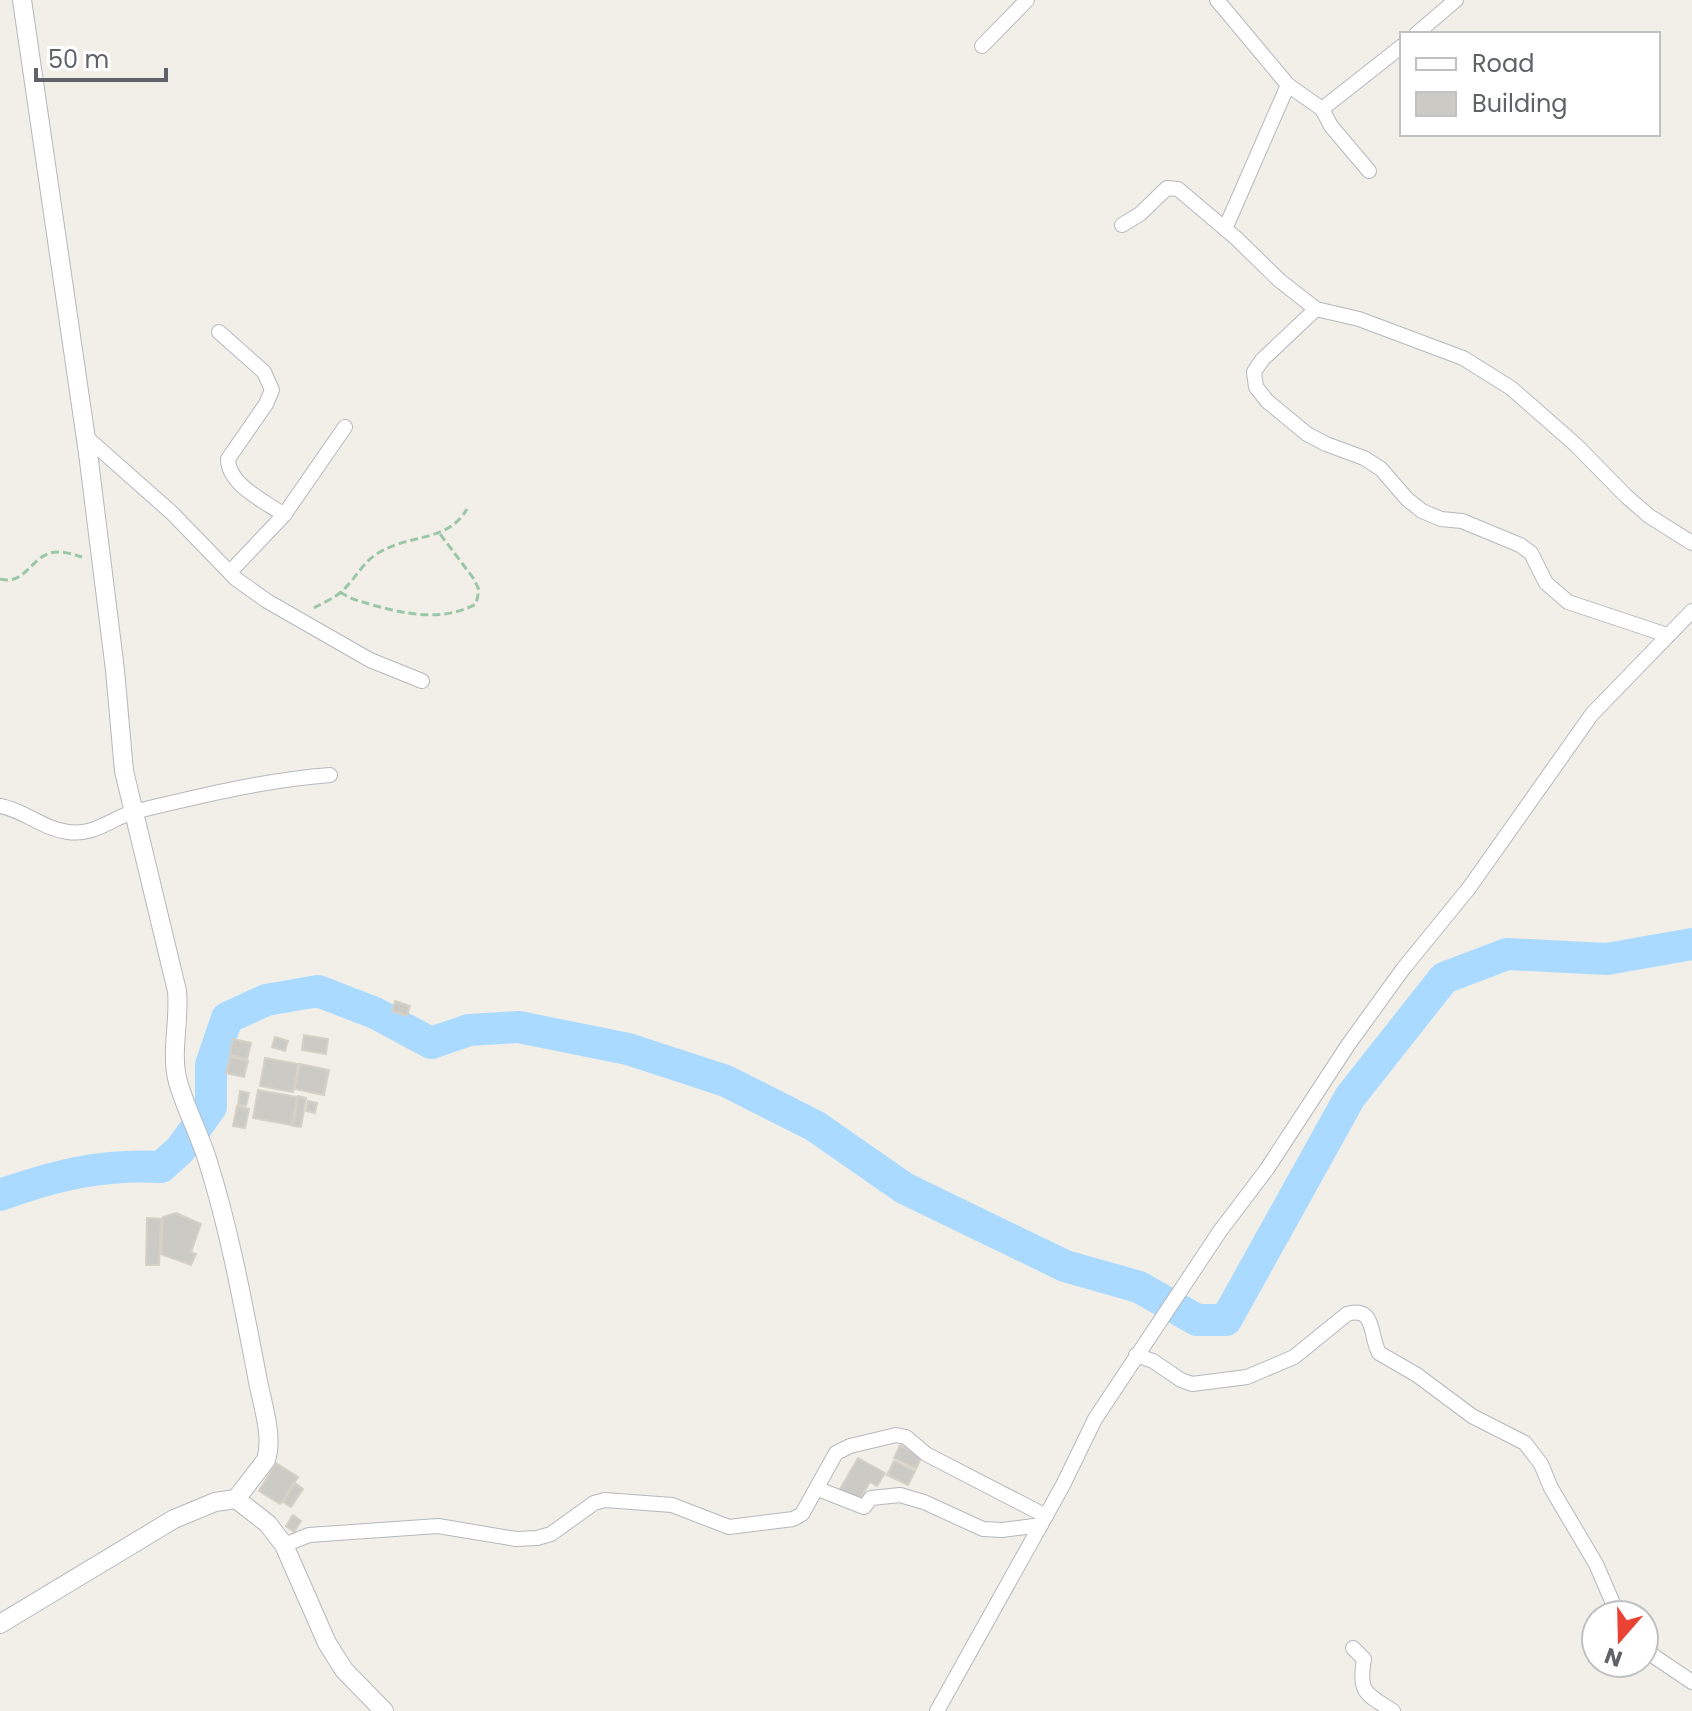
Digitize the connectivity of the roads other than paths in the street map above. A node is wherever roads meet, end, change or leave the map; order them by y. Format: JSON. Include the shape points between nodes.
{"nodes":[{"id":1,"x":22,"y":0,"type":"edge"},
{"id":2,"x":1027,"y":0,"type":"edge"},
{"id":3,"x":1217,"y":0,"type":"edge"},
{"id":4,"x":1456,"y":0,"type":"edge"},
{"id":5,"x":1418,"y":32,"type":"edge"},
{"id":6,"x":982,"y":46,"type":"dead end"},
{"id":7,"x":1400,"y":48,"type":"edge"},
{"id":8,"x":1288,"y":85,"type":"junction"},
{"id":9,"x":1322,"y":109,"type":"junction"},
{"id":10,"x":1369,"y":171,"type":"dead end"},
{"id":11,"x":1122,"y":225,"type":"dead end"},
{"id":12,"x":1225,"y":229,"type":"junction"},
{"id":13,"x":1316,"y":309,"type":"junction"},
{"id":14,"x":219,"y":332,"type":"dead end"},
{"id":15,"x":345,"y":427,"type":"dead end"},
{"id":16,"x":85,"y":436,"type":"junction"},
{"id":17,"x":284,"y":515,"type":"junction"},
{"id":18,"x":1692,"y":543,"type":"edge"},
{"id":19,"x":230,"y":572,"type":"junction"},
{"id":20,"x":1692,"y":611,"type":"edge"},
{"id":21,"x":1667,"y":635,"type":"junction"},
{"id":22,"x":422,"y":681,"type":"dead end"},
{"id":23,"x":330,"y":775,"type":"dead end"},
{"id":24,"x":0,"y":806,"type":"edge"},
{"id":25,"x":133,"y":812,"type":"junction"},
{"id":26,"x":1136,"y":1355,"type":"junction"},
{"id":27,"x":818,"y":1489,"type":"junction"},
{"id":28,"x":236,"y":1499,"type":"junction"},
{"id":29,"x":1044,"y":1520,"type":"junction"},
{"id":30,"x":284,"y":1545,"type":"junction"},
{"id":31,"x":1611,"y":1599,"type":"edge"},
{"id":32,"x":0,"y":1624,"type":"edge"},
{"id":33,"x":1353,"y":1648,"type":"dead end"},
{"id":34,"x":1660,"y":1660,"type":"edge"},
{"id":35,"x":1692,"y":1682,"type":"edge"},
{"id":36,"x":384,"y":1711,"type":"edge"},
{"id":37,"x":937,"y":1711,"type":"edge"},
{"id":38,"x":1393,"y":1711,"type":"edge"}],
"edges":[{"from":1,"to":16,"type":"street"},
{"from":2,"to":6,"type":"street"},
{"from":3,"to":8,"type":"street"},
{"from":4,"to":5,"type":"street"},
{"from":7,"to":9,"type":"street"},
{"from":8,"to":9,"type":"street"},
{"from":8,"to":12,"type":"street"},
{"from":9,"to":10,"type":"street"},
{"from":11,"to":12,"type":"street","via":[[1172,187]]},
{"from":12,"to":13,"type":"street"},
{"from":13,"to":18,"type":"street","via":[[1359,319],[1463,358],[1511,388],[1649,516]]},
{"from":13,"to":21,"type":"street","via":[[1254,372],[1256,387],[1267,401],[1307,434],[1381,469],[1422,511],[1520,545],[1531,553],[1546,583],[1568,602]]},
{"from":14,"to":17,"type":"street","via":[[264,372],[272,390],[228,459],[228,470]]},
{"from":15,"to":17,"type":"street"},
{"from":16,"to":19,"type":"street"},
{"from":16,"to":25,"type":"street"},
{"from":17,"to":19,"type":"street"},
{"from":19,"to":22,"type":"street","via":[[297,619],[370,660]]},
{"from":20,"to":21,"type":"street"},
{"from":21,"to":26,"type":"street","via":[[1592,714],[1469,888],[1403,969]]},
{"from":23,"to":25,"type":"street"},
{"from":24,"to":25,"type":"street","via":[[68,832],[89,832]]},
{"from":25,"to":28,"type":"street","via":[[177,991],[178,1081],[233,1256],[265,1420],[266,1460]]},
{"from":26,"to":29,"type":"street","via":[[1095,1419]]},
{"from":26,"to":31,"type":"street","via":[[1192,1384],[1247,1377],[1294,1357],[1347,1314],[1364,1313],[1379,1353],[1532,1450]]},
{"from":27,"to":29,"type":"street","via":[[864,1507],[871,1498],[900,1495],[983,1529]]},
{"from":27,"to":29,"type":"street","via":[[836,1453],[896,1435]]},
{"from":27,"to":30,"type":"street","via":[[793,1519],[729,1527],[672,1505],[605,1500],[537,1538],[438,1526],[309,1535]]},
{"from":28,"to":30,"type":"street","via":[[268,1524]]},
{"from":28,"to":32,"type":"street","via":[[174,1519]]},
{"from":29,"to":37,"type":"street"},
{"from":30,"to":36,"type":"street","via":[[327,1643],[344,1670]]},
{"from":33,"to":38,"type":"street","via":[[1364,1659],[1361,1680],[1366,1695]]},
{"from":34,"to":35,"type":"street"}]}
